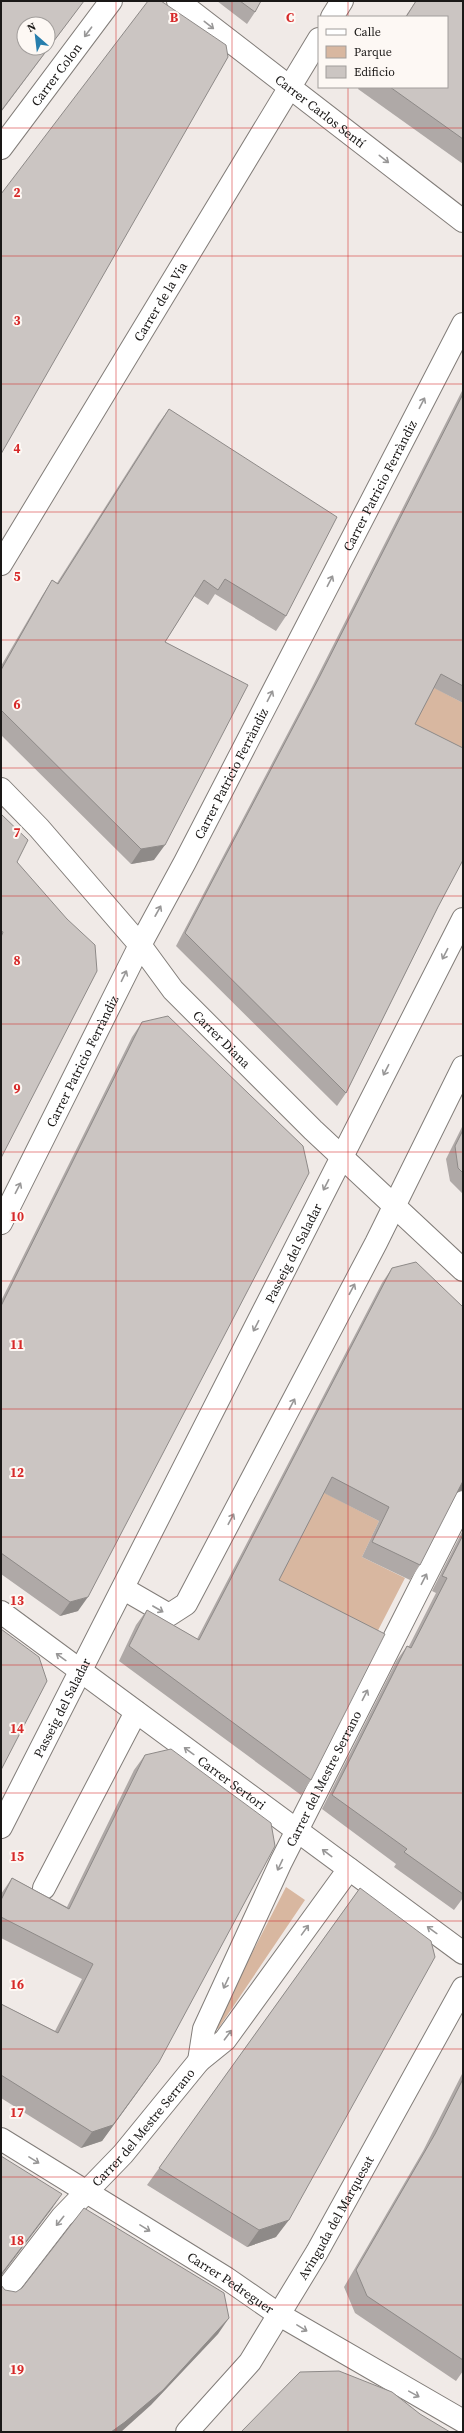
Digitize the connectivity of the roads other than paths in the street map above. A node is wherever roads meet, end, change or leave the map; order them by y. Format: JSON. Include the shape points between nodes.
{"nodes":[{"id":1,"x":111,"y":1,"type":"edge"},
{"id":2,"x":178,"y":1,"type":"edge"},
{"id":3,"x":342,"y":1,"type":"edge"},
{"id":4,"x":333,"y":16,"type":"edge"},
{"id":5,"x":318,"y":41,"type":"edge"},
{"id":6,"x":290,"y":87,"type":"junction"},
{"id":7,"x":1,"y":148,"type":"edge"},
{"id":8,"x":463,"y":221,"type":"edge"},
{"id":9,"x":463,"y":324,"type":"edge"},
{"id":10,"x":1,"y":564,"type":"edge"},
{"id":11,"x":1,"y":789,"type":"edge"},
{"id":12,"x":463,"y":919,"type":"edge"},
{"id":13,"x":140,"y":945,"type":"junction"},
{"id":14,"x":463,"y":1068,"type":"edge"},
{"id":15,"x":341,"y":1155,"type":"junction"},
{"id":16,"x":395,"y":1206,"type":"junction"},
{"id":17,"x":1,"y":1223,"type":"edge"},
{"id":18,"x":463,"y":1270,"type":"edge"},
{"id":19,"x":463,"y":1502,"type":"edge"},
{"id":20,"x":124,"y":1589,"type":"junction"},
{"id":21,"x":1,"y":1612,"type":"edge"},
{"id":22,"x":81,"y":1671,"type":"junction"},
{"id":23,"x":136,"y":1712,"type":"junction"},
{"id":24,"x":1,"y":1827,"type":"edge"},
{"id":25,"x":297,"y":1830,"type":"junction"},
{"id":26,"x":349,"y":1869,"type":"junction"},
{"id":27,"x":44,"y":1888,"type":"dead end"},
{"id":28,"x":463,"y":1953,"type":"edge"},
{"id":29,"x":463,"y":1988,"type":"edge"},
{"id":30,"x":200,"y":2061,"type":"junction"},
{"id":31,"x":1,"y":2139,"type":"edge"},
{"id":32,"x":85,"y":2192,"type":"junction"},
{"id":33,"x":1,"y":2296,"type":"edge"},
{"id":34,"x":278,"y":2314,"type":"junction"},
{"id":35,"x":463,"y":2421,"type":"edge"},
{"id":36,"x":187,"y":2432,"type":"edge"}],
"edges":[{"from":1,"to":7,"type":"street","name":"Carrer Colon","one_way":true},
{"from":2,"to":6,"type":"street","name":"Carrer Carlos Sentí","one_way":true},
{"from":3,"to":4,"type":"street"},
{"from":5,"to":6,"type":"street","name":"Carrer de la Via"},
{"from":6,"to":8,"type":"street","name":"Carrer Carlos Sentí","one_way":true},
{"from":6,"to":10,"type":"street","name":"Carrer de la Via"},
{"from":13,"to":9,"type":"street","name":"Carrer Patricio Ferràndiz","one_way":true},
{"from":11,"to":13,"type":"street","name":"Carrer Diana","via":[[49,839]]},
{"from":12,"to":15,"type":"street","name":"Passeig del Saladar","one_way":true},
{"from":13,"to":15,"type":"street","name":"Carrer Diana","via":[[173,990]]},
{"from":17,"to":13,"type":"street","name":"Carrer Patricio Ferràndiz","one_way":true},
{"from":14,"to":16,"type":"street"},
{"from":15,"to":16,"type":"street","name":"Carrer Diana"},
{"from":15,"to":20,"type":"street","name":"Passeig del Saladar","one_way":true},
{"from":16,"to":18,"type":"street","name":"Carrer Diana"},
{"from":20,"to":16,"type":"street","one_way":true,"via":[[169,1615],[186,1604]]},
{"from":25,"to":19,"type":"street","name":"Carrer del Mestre Serrano","one_way":true},
{"from":20,"to":22,"type":"street","name":"Passeig del Saladar"},
{"from":22,"to":21,"type":"street","name":"Carrer Sertori","one_way":true},
{"from":22,"to":23,"type":"street","name":"Carrer Sertori"},
{"from":22,"to":24,"type":"street","name":"Passeig del Saladar"},
{"from":25,"to":23,"type":"street","name":"Carrer Sertori","one_way":true},
{"from":23,"to":27,"type":"street"},
{"from":26,"to":25,"type":"street","name":"Carrer Sertori","one_way":true},
{"from":25,"to":30,"type":"street","name":"Carrer del Mestre Serrano","one_way":true,"via":[[204,2029]]},
{"from":28,"to":26,"type":"street","name":"Carrer Sertori","one_way":true},
{"from":30,"to":26,"type":"street","name":"Carrer del Mestre Serrano","one_way":true,"via":[[225,2040]]},
{"from":29,"to":34,"type":"street","name":"Avinguda del Marquesat","via":[[317,2252]]},
{"from":30,"to":32,"type":"street","name":"Carrer del Mestre Serrano","via":[[122,2154]]},
{"from":31,"to":32,"type":"street","name":"Carrer Pedreguer","one_way":true},
{"from":32,"to":33,"type":"street","name":"Carrer del Mestre Serrano","one_way":true},
{"from":32,"to":34,"type":"street","name":"Carrer Pedreguer","one_way":true,"via":[[226,2278]]},
{"from":34,"to":35,"type":"street","name":"Carrer Pedreguer","one_way":true},
{"from":34,"to":36,"type":"street","name":"Avinguda del Marquesat","via":[[250,2362]]}]}
